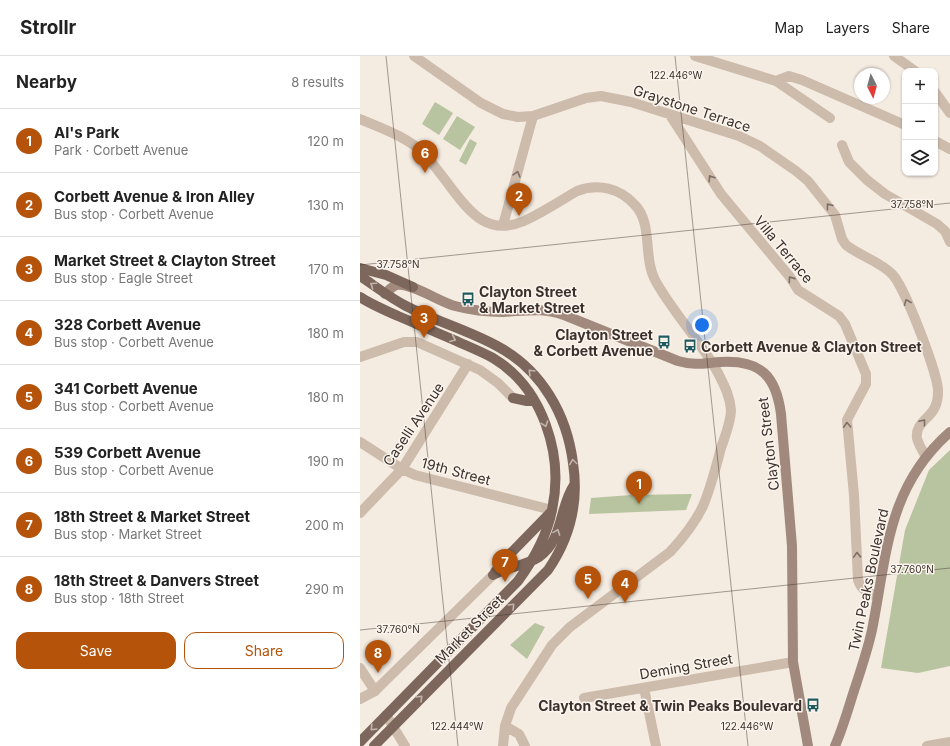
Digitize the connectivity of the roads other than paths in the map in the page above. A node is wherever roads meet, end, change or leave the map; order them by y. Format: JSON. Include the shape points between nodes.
{"nodes":[{"id":1,"x":414,"y":56,"type":"edge"},
{"id":2,"x":695,"y":56,"type":"edge"},
{"id":3,"x":894,"y":56,"type":"edge"},
{"id":4,"x":912,"y":68,"type":"edge"},
{"id":5,"x":776,"y":81,"type":"junction"},
{"id":6,"x":938,"y":96,"type":"edge"},
{"id":7,"x":950,"y":112,"type":"edge"},
{"id":8,"x":670,"y":115,"type":"junction"},
{"id":9,"x":533,"y":116,"type":"junction"},
{"id":10,"x":830,"y":118,"type":"dead end"},
{"id":11,"x":360,"y":119,"type":"edge"},
{"id":12,"x":902,"y":124,"type":"edge"},
{"id":13,"x":938,"y":142,"type":"edge"},
{"id":14,"x":842,"y":145,"type":"dead end"},
{"id":15,"x":950,"y":148,"type":"edge"},
{"id":16,"x":503,"y":225,"type":"junction"},
{"id":17,"x":950,"y":242,"type":"edge"},
{"id":18,"x":360,"y":268,"type":"edge"},
{"id":19,"x":360,"y":276,"type":"edge"},
{"id":20,"x":413,"y":287,"type":"junction"},
{"id":21,"x":385,"y":294,"type":"junction"},
{"id":22,"x":360,"y":297,"type":"edge"},
{"id":23,"x":378,"y":307,"type":"junction"},
{"id":24,"x":360,"y":357,"type":"edge"},
{"id":25,"x":712,"y":363,"type":"junction"},
{"id":26,"x":468,"y":364,"type":"junction"},
{"id":27,"x":513,"y":398,"type":"joint"},
{"id":28,"x":534,"y":401,"type":"junction"},
{"id":29,"x":950,"y":432,"type":"edge"},
{"id":30,"x":360,"y":442,"type":"edge"},
{"id":31,"x":926,"y":457,"type":"junction"},
{"id":32,"x":402,"y":469,"type":"junction"},
{"id":33,"x":575,"y":483,"type":"junction"},
{"id":34,"x":552,"y":510,"type":"junction"},
{"id":35,"x":360,"y":513,"type":"edge"},
{"id":36,"x":532,"y":561,"type":"junction"},
{"id":37,"x":493,"y":575,"type":"junction"},
{"id":38,"x":878,"y":596,"type":"junction"},
{"id":39,"x":793,"y":662,"type":"junction"},
{"id":40,"x":360,"y":668,"type":"edge"},
{"id":41,"x":644,"y":688,"type":"junction"},
{"id":42,"x":375,"y":691,"type":"junction"},
{"id":43,"x":584,"y":698,"type":"dead end"},
{"id":44,"x":360,"y":699,"type":"edge"},
{"id":45,"x":386,"y":715,"type":"junction"},
{"id":46,"x":393,"y":726,"type":"junction"},
{"id":47,"x":505,"y":726,"type":"junction"},
{"id":48,"x":360,"y":742,"type":"edge"},
{"id":49,"x":950,"y":742,"type":"edge"},
{"id":50,"x":374,"y":746,"type":"edge"},
{"id":51,"x":405,"y":746,"type":"edge"},
{"id":52,"x":503,"y":746,"type":"edge"},
{"id":53,"x":525,"y":746,"type":"edge"},
{"id":54,"x":656,"y":746,"type":"edge"},
{"id":55,"x":808,"y":746,"type":"edge"},
{"id":56,"x":835,"y":746,"type":"edge"},
{"id":57,"x":927,"y":746,"type":"edge"}],
"edges":[{"from":1,"to":9,"type":"street","name":"Graystone Terrace","via":[[488,108],[511,116]]},
{"from":2,"to":5,"type":"street"},
{"from":3,"to":4,"type":"street"},
{"from":5,"to":10,"type":"street"},
{"from":5,"to":12,"type":"street","via":[[789,76],[802,80]]},
{"from":6,"to":7,"type":"street"},
{"from":8,"to":9,"type":"street","name":"Graystone Terrace","via":[[624,100],[601,96],[586,98]]},
{"from":31,"to":8,"type":"street","name":"Graystone Terrace","one_way":true,"via":[[918,442],[917,431],[935,407],[938,392],[930,358],[896,278],[846,245],[833,211],[808,181],[796,171],[745,138]]},
{"from":38,"to":8,"type":"street","name":"Villa Terrace","one_way":true,"via":[[869,594],[858,580],[847,420],[866,384],[866,374],[839,316],[798,290],[721,194]]},
{"from":16,"to":9,"type":"street","one_way":true},
{"from":11,"to":16,"type":"street","via":[[411,143],[426,155],[474,215],[484,221]]},
{"from":13,"to":15,"type":"street"},
{"from":14,"to":17,"type":"street","via":[[849,162],[867,180],[885,194],[937,224],[945,231]]},
{"from":16,"to":25,"type":"street","via":[[524,221],[586,188],[601,186],[624,195],[642,214],[652,273]]},
{"from":18,"to":20,"type":"main road","via":[[386,275]]},
{"from":21,"to":19,"type":"main road","name":"Market Street","one_way":true},
{"from":20,"to":21,"type":"main road","name":"Clayton Street","via":[[396,285]]},
{"from":20,"to":25,"type":"main road","name":"Clayton Street","via":[[444,302],[480,310],[500,312],[540,309],[556,312],[678,361],[696,365]]},
{"from":21,"to":23,"type":"main road"},
{"from":33,"to":21,"type":"main road","name":"Market Street","one_way":true,"via":[[570,442],[561,416],[548,392],[531,372],[498,347]]},
{"from":22,"to":23,"type":"main road","name":"Market Street"},
{"from":23,"to":28,"type":"main road","name":"Market Street","one_way":true,"via":[[502,364],[520,381]]},
{"from":24,"to":26,"type":"street","via":[[411,342]]},
{"from":25,"to":39,"type":"main road","name":"Clayton Street","via":[[738,362],[757,368],[769,378],[777,394],[791,529]]},
{"from":25,"to":47,"type":"street","via":[[725,387],[731,411],[699,514],[670,552],[559,636],[516,699]]},
{"from":26,"to":27,"type":"street","via":[[489,376]]},
{"from":26,"to":32,"type":"street","name":"Caselli Avenue"},
{"from":27,"to":28,"type":"main road"},
{"from":28,"to":34,"type":"main road","name":"Market Street","one_way":true,"via":[[545,422],[554,458]]},
{"from":29,"to":31,"type":"main road","name":"Twin Peaks Boulevard"},
{"from":30,"to":32,"type":"street","name":"19th Street"},
{"from":31,"to":38,"type":"main road","name":"Twin Peaks Boulevard","via":[[910,480],[899,504],[890,532]]},
{"from":32,"to":34,"type":"street","name":"19th Street","via":[[415,475]]},
{"from":32,"to":35,"type":"street","name":"Caselli Avenue"},
{"from":36,"to":33,"type":"main road","one_way":true,"via":[[545,552],[552,543],[566,499]]},
{"from":46,"to":33,"type":"main road","name":"Market Street","one_way":true,"via":[[548,570],[566,537],[573,510]]},
{"from":34,"to":36,"type":"main road","name":"Market Street","via":[[544,537]]},
{"from":34,"to":37,"type":"main road"},
{"from":36,"to":37,"type":"main road","via":[[506,568]]},
{"from":36,"to":45,"type":"main road","name":"Market Street","via":[[510,591]]},
{"from":37,"to":42,"type":"street"},
{"from":38,"to":56,"type":"main road","name":"Twin Peaks Boulevard","via":[[867,650]]},
{"from":39,"to":41,"type":"street","name":"Deming Street"},
{"from":39,"to":55,"type":"main road","name":"Clayton Street"},
{"from":40,"to":42,"type":"street"},
{"from":41,"to":43,"type":"street","name":"Deming Street"},
{"from":41,"to":54,"type":"street"},
{"from":42,"to":44,"type":"street"},
{"from":45,"to":46,"type":"street"},
{"from":45,"to":48,"type":"main road","name":"Market Street","one_way":true},
{"from":46,"to":50,"type":"main road","name":"Market Street"},
{"from":46,"to":51,"type":"street"},
{"from":47,"to":52,"type":"street"},
{"from":47,"to":53,"type":"street","via":[[519,734]]},
{"from":49,"to":57,"type":"street"}]}
